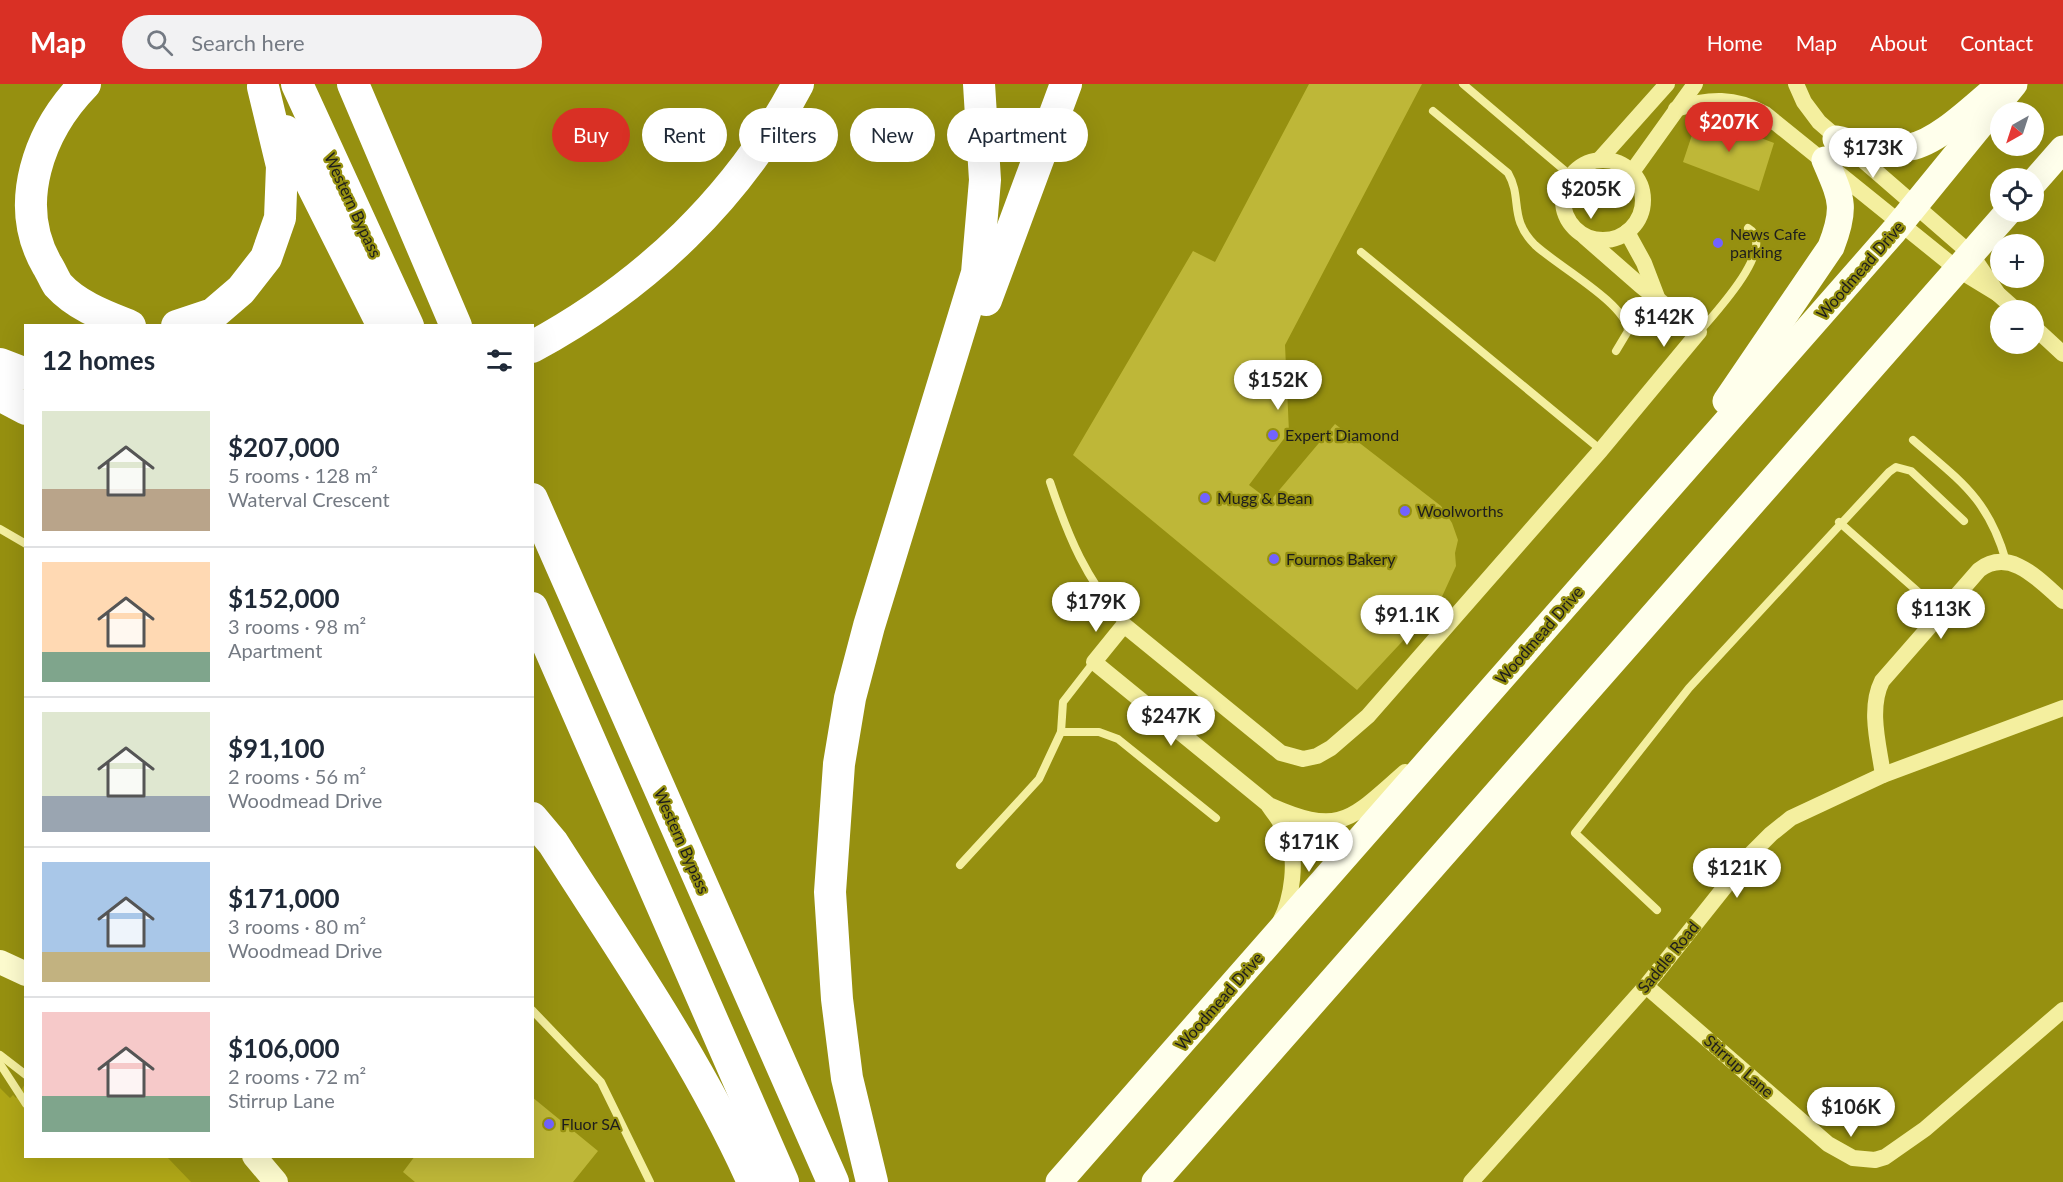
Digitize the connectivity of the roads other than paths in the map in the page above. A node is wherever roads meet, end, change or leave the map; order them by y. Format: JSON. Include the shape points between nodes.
{"nodes":[{"id":1,"x":85,"y":84,"type":"edge"},
{"id":2,"x":297,"y":84,"type":"edge"},
{"id":3,"x":353,"y":84,"type":"edge"},
{"id":4,"x":798,"y":84,"type":"edge"},
{"id":5,"x":979,"y":84,"type":"edge"},
{"id":6,"x":1066,"y":84,"type":"edge"},
{"id":7,"x":1463,"y":84,"type":"edge"},
{"id":8,"x":1667,"y":84,"type":"edge"},
{"id":9,"x":1695,"y":84,"type":"edge"},
{"id":10,"x":1796,"y":84,"type":"edge"},
{"id":11,"x":2001,"y":84,"type":"edge"},
{"id":12,"x":2014,"y":84,"type":"edge"},
{"id":13,"x":262,"y":85,"type":"edge"},
{"id":14,"x":1677,"y":109,"type":"junction"},
{"id":15,"x":1433,"y":111,"type":"dead end"},
{"id":16,"x":1830,"y":149,"type":"junction"},
{"id":17,"x":2063,"y":149,"type":"edge"},
{"id":18,"x":1599,"y":159,"type":"junction"},
{"id":19,"x":2044,"y":171,"type":"edge"},
{"id":20,"x":1632,"y":172,"type":"junction"},
{"id":21,"x":1570,"y":175,"type":"junction"},
{"id":22,"x":1908,"y":215,"type":"junction"},
{"id":23,"x":1999,"y":222,"type":"edge"},
{"id":24,"x":1748,"y":228,"type":"dead end"},
{"id":25,"x":1627,"y":232,"type":"junction"},
{"id":26,"x":1585,"y":237,"type":"junction"},
{"id":27,"x":1361,"y":252,"type":"dead end"},
{"id":28,"x":1964,"y":261,"type":"junction"},
{"id":29,"x":1657,"y":297,"type":"junction"},
{"id":30,"x":2005,"y":300,"type":"edge"},
{"id":31,"x":450,"y":312,"type":"edge"},
{"id":32,"x":398,"y":322,"type":"edge"},
{"id":33,"x":125,"y":324,"type":"edge"},
{"id":34,"x":183,"y":324,"type":"edge"},
{"id":35,"x":1699,"y":332,"type":"junction"},
{"id":36,"x":2044,"y":336,"type":"edge"},
{"id":37,"x":534,"y":346,"type":"edge"},
{"id":38,"x":1616,"y":351,"type":"dead end"},
{"id":39,"x":2063,"y":354,"type":"edge"},
{"id":40,"x":0,"y":364,"type":"edge"},
{"id":41,"x":24,"y":373,"type":"edge"},
{"id":42,"x":0,"y":395,"type":"edge"},
{"id":43,"x":24,"y":408,"type":"edge"},
{"id":44,"x":1912,"y":440,"type":"dead end"},
{"id":45,"x":1600,"y":450,"type":"junction"},
{"id":46,"x":1050,"y":482,"type":"dead end"},
{"id":47,"x":534,"y":504,"type":"edge"},
{"id":48,"x":1653,"y":505,"type":"junction"},
{"id":49,"x":1964,"y":520,"type":"dead end"},
{"id":50,"x":1839,"y":522,"type":"junction"},
{"id":51,"x":0,"y":529,"type":"edge"},
{"id":52,"x":24,"y":543,"type":"edge"},
{"id":53,"x":2006,"y":561,"type":"junction"},
{"id":54,"x":2063,"y":601,"type":"edge"},
{"id":55,"x":534,"y":612,"type":"edge"},
{"id":56,"x":1942,"y":613,"type":"junction"},
{"id":57,"x":534,"y":619,"type":"edge"},
{"id":58,"x":1124,"y":625,"type":"junction"},
{"id":59,"x":869,"y":626,"type":"junction"},
{"id":60,"x":553,"y":654,"type":"junction"},
{"id":61,"x":1094,"y":662,"type":"junction"},
{"id":62,"x":2063,"y":708,"type":"edge"},
{"id":63,"x":1459,"y":725,"type":"junction"},
{"id":64,"x":1061,"y":732,"type":"junction"},
{"id":65,"x":1883,"y":775,"type":"junction"},
{"id":66,"x":1269,"y":805,"type":"junction"},
{"id":67,"x":1216,"y":818,"type":"dead end"},
{"id":68,"x":534,"y":820,"type":"edge"},
{"id":69,"x":960,"y":865,"type":"dead end"},
{"id":70,"x":1657,"y":910,"type":"dead end"},
{"id":71,"x":1269,"y":945,"type":"junction"},
{"id":72,"x":0,"y":962,"type":"edge"},
{"id":73,"x":24,"y":973,"type":"edge"},
{"id":74,"x":1646,"y":986,"type":"junction"},
{"id":75,"x":2063,"y":1010,"type":"edge"},
{"id":76,"x":534,"y":1012,"type":"edge"},
{"id":77,"x":0,"y":1055,"type":"edge"},
{"id":78,"x":0,"y":1064,"type":"edge"},
{"id":79,"x":24,"y":1073,"type":"edge"},
{"id":80,"x":24,"y":1101,"type":"edge"},
{"id":81,"x":256,"y":1158,"type":"edge"},
{"id":82,"x":1476,"y":1180,"type":"edge"},
{"id":83,"x":276,"y":1182,"type":"edge"},
{"id":84,"x":650,"y":1182,"type":"edge"},
{"id":85,"x":753,"y":1182,"type":"edge"},
{"id":86,"x":783,"y":1182,"type":"edge"},
{"id":87,"x":833,"y":1182,"type":"edge"},
{"id":88,"x":872,"y":1182,"type":"edge"},
{"id":89,"x":1059,"y":1182,"type":"edge"},
{"id":90,"x":1155,"y":1182,"type":"edge"}],
"edges":[{"from":1,"to":33,"type":"highway","via":[[51,129],[37,162],[30,203],[36,245],[58,285],[92,311]]},
{"from":2,"to":32,"type":"highway","name":"Western Bypass"},
{"from":3,"to":31,"type":"highway"},
{"from":4,"to":37,"type":"highway","via":[[731,187],[696,226],[625,288]]},
{"from":5,"to":59,"type":"highway","via":[[985,180],[976,273]]},
{"from":6,"to":59,"type":"highway"},
{"from":7,"to":21,"type":"lane"},
{"from":8,"to":18,"type":"street"},
{"from":9,"to":14,"type":"street"},
{"from":10,"to":16,"type":"street"},
{"from":11,"to":16,"type":"main road","via":[[1941,132],[1912,147]]},
{"from":12,"to":22,"type":"main road","name":"Woodmead Drive"},
{"from":13,"to":32,"type":"highway"},
{"from":13,"to":34,"type":"highway","via":[[282,166],[280,218],[266,258],[241,290],[213,314]]},
{"from":14,"to":16,"type":"street","via":[[1716,99],[1749,105]]},
{"from":14,"to":20,"type":"street"},
{"from":15,"to":38,"type":"lane","via":[[1508,174],[1519,225],[1536,245],[1623,316],[1628,331]]},
{"from":16,"to":22,"type":"street"},
{"from":16,"to":22,"type":"street"},
{"from":16,"to":48,"type":"main road","via":[[1841,199],[1841,221],[1831,246]]},
{"from":17,"to":19,"type":"main road"},
{"from":18,"to":20,"type":"street","via":[[1617,162]]},
{"from":18,"to":21,"type":"street"},
{"from":20,"to":25,"type":"street","via":[[1643,197],[1642,210]]},
{"from":21,"to":26,"type":"street","via":[[1564,186],[1563,209],[1568,221]]},
{"from":22,"to":28,"type":"street"},
{"from":22,"to":28,"type":"street"},
{"from":22,"to":48,"type":"main road","name":"Woodmead Drive"},
{"from":23,"to":28,"type":"main road"},
{"from":24,"to":35,"type":"lane","via":[[1756,233],[1758,242],[1744,278]]},
{"from":25,"to":26,"type":"street","via":[[1606,240]]},
{"from":25,"to":29,"type":"street"},
{"from":26,"to":29,"type":"street"},
{"from":27,"to":45,"type":"lane"},
{"from":28,"to":30,"type":"street"},
{"from":28,"to":90,"type":"main road"},
{"from":29,"to":35,"type":"street"},
{"from":35,"to":45,"type":"street"},
{"from":36,"to":39,"type":"street"},
{"from":40,"to":41,"type":"highway"},
{"from":42,"to":43,"type":"highway"},
{"from":44,"to":53,"type":"lane","via":[[1969,489],[1988,513],[1998,531]]},
{"from":45,"to":58,"type":"street","via":[[1368,716],[1317,756],[1303,759],[1281,753]]},
{"from":46,"to":58,"type":"lane","via":[[1080,561]]},
{"from":47,"to":87,"type":"highway","name":"Western Bypass"},
{"from":48,"to":63,"type":"main road","name":"Woodmead Drive"},
{"from":49,"to":50,"type":"lane","via":[[1904,467],[1889,472]]},
{"from":50,"to":56,"type":"lane"},
{"from":50,"to":70,"type":"lane","via":[[1689,688],[1575,833]]},
{"from":51,"to":52,"type":"lane"},
{"from":53,"to":54,"type":"street","via":[[2019,565]]},
{"from":53,"to":56,"type":"street","via":[[1994,561],[1979,570]]},
{"from":55,"to":60,"type":"highway"},
{"from":56,"to":65,"type":"street","via":[[1877,691],[1874,708]]},
{"from":57,"to":60,"type":"highway"},
{"from":58,"to":61,"type":"street"},
{"from":59,"to":88,"type":"highway","via":[[850,698],[839,764],[830,892],[837,999],[848,1078]]},
{"from":60,"to":86,"type":"highway"},
{"from":61,"to":64,"type":"lane","via":[[1063,702]]},
{"from":61,"to":66,"type":"street"},
{"from":62,"to":65,"type":"street","name":"Saddle Road"},
{"from":63,"to":66,"type":"street","via":[[1360,811],[1341,821],[1322,823],[1297,818]]},
{"from":63,"to":71,"type":"main road","name":"Woodmead Drive"},
{"from":64,"to":67,"type":"lane","via":[[1099,732],[1118,740]]},
{"from":64,"to":69,"type":"lane","via":[[1039,779]]},
{"from":65,"to":74,"type":"street","name":"Saddle Road","via":[[1791,818],[1771,834]]},
{"from":66,"to":71,"type":"street","via":[[1287,833],[1292,882],[1284,915]]},
{"from":68,"to":85,"type":"highway","via":[[553,843],[669,1023]]},
{"from":71,"to":89,"type":"main road","name":"Woodmead Drive"},
{"from":72,"to":73,"type":"main road"},
{"from":74,"to":75,"type":"street","name":"Stirrup Lane","via":[[1828,1144],[1864,1160],[1885,1157],[1925,1129]]},
{"from":74,"to":82,"type":"street","name":"Saddle Road"},
{"from":76,"to":84,"type":"lane","via":[[601,1082]]},
{"from":77,"to":79,"type":"lane"},
{"from":78,"to":80,"type":"lane"},
{"from":81,"to":83,"type":"main road"}]}
